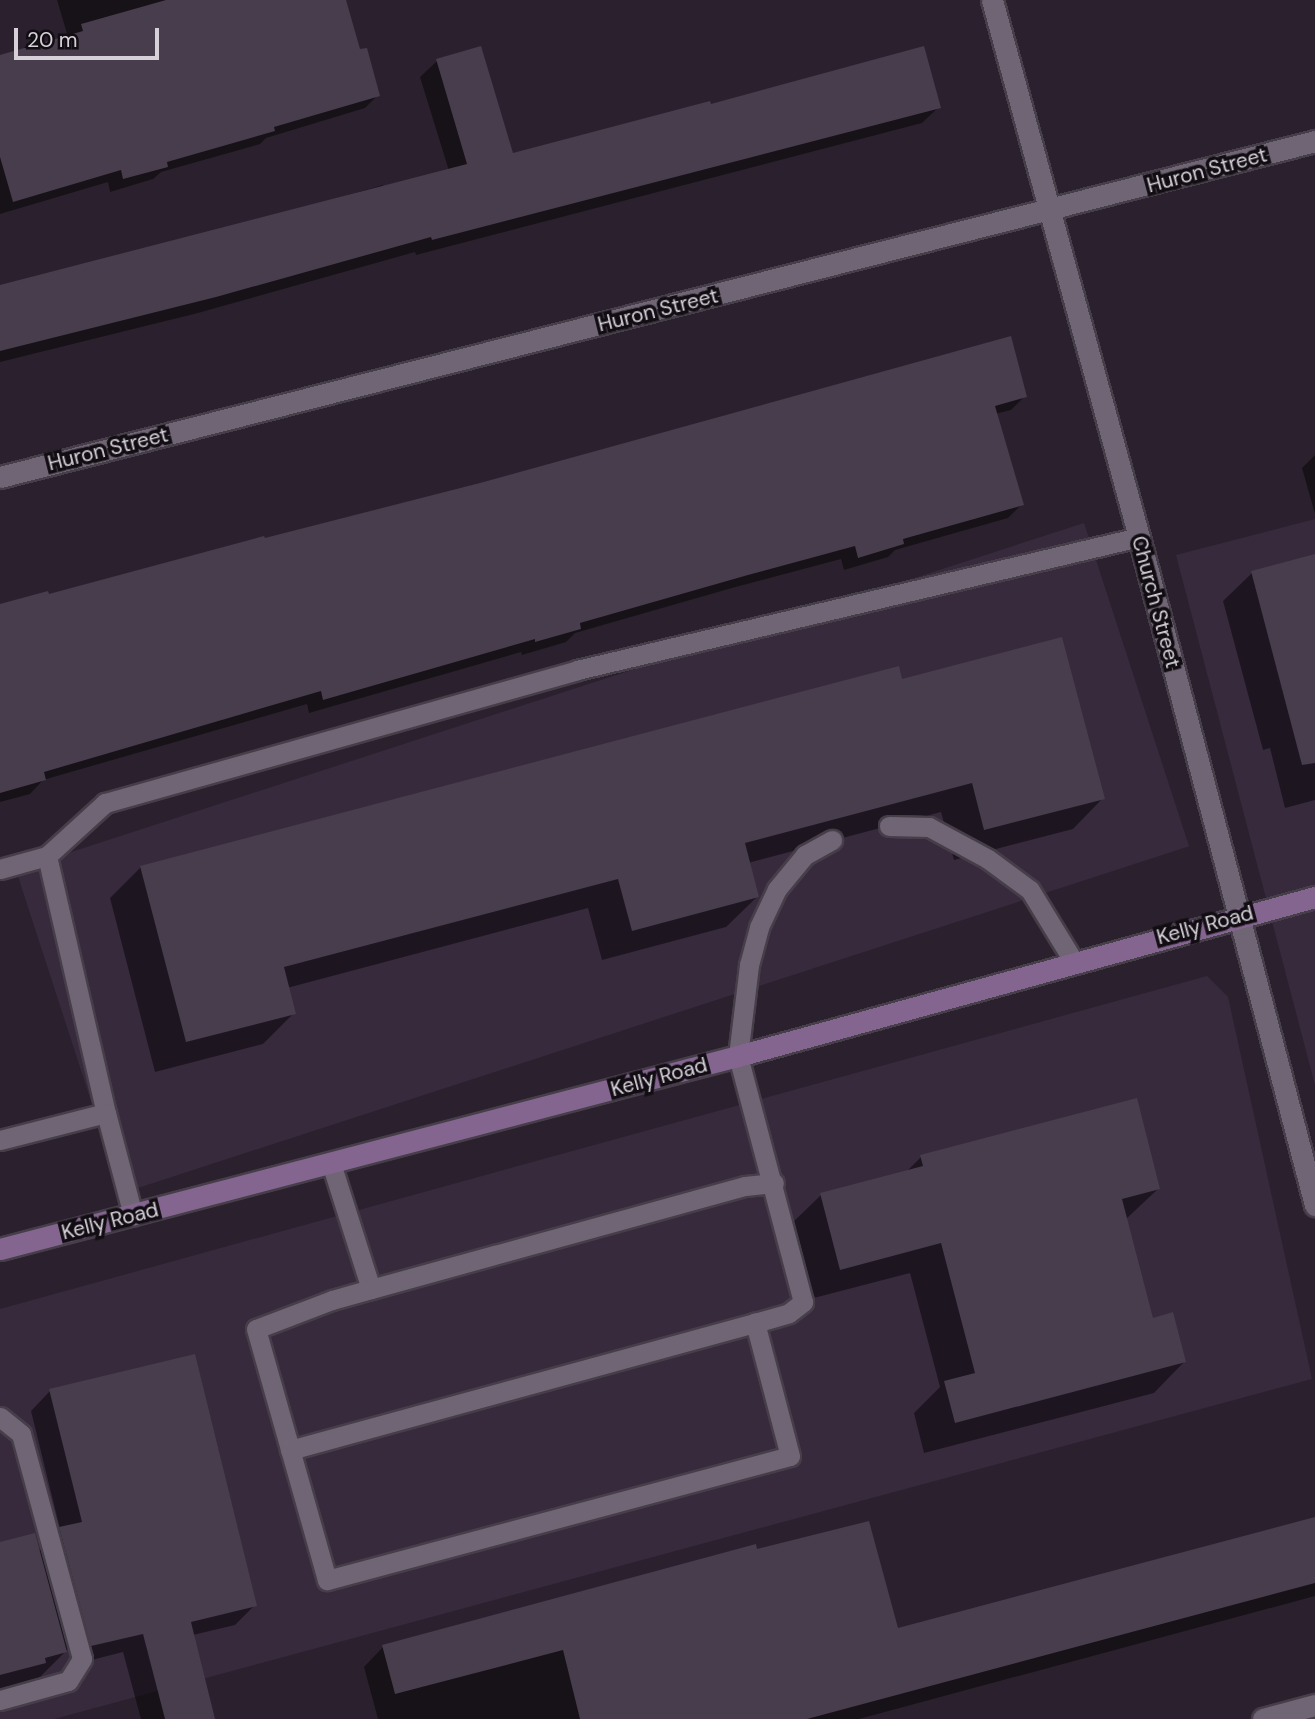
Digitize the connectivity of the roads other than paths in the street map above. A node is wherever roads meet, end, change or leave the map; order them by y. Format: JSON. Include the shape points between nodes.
{"nodes":[{"id":1,"x":992,"y":0,"type":"edge"},
{"id":2,"x":1315,"y":141,"type":"edge"},
{"id":3,"x":1049,"y":212,"type":"junction"},
{"id":4,"x":0,"y":477,"type":"edge"},
{"id":5,"x":1139,"y":537,"type":"junction"},
{"id":6,"x":889,"y":826,"type":"dead end"},
{"id":7,"x":832,"y":840,"type":"dead end"},
{"id":8,"x":47,"y":856,"type":"junction"},
{"id":9,"x":0,"y":869,"type":"edge"},
{"id":10,"x":1315,"y":897,"type":"edge"},
{"id":11,"x":1240,"y":915,"type":"junction"},
{"id":12,"x":1074,"y":962,"type":"junction"},
{"id":13,"x":738,"y":1056,"type":"junction"},
{"id":14,"x":106,"y":1113,"type":"junction"},
{"id":15,"x":0,"y":1140,"type":"edge"},
{"id":16,"x":331,"y":1163,"type":"junction"},
{"id":17,"x":774,"y":1184,"type":"junction"},
{"id":18,"x":1315,"y":1205,"type":"edge"},
{"id":19,"x":133,"y":1215,"type":"junction"},
{"id":20,"x":0,"y":1249,"type":"edge"},
{"id":21,"x":371,"y":1289,"type":"junction"},
{"id":22,"x":755,"y":1323,"type":"junction"},
{"id":23,"x":0,"y":1417,"type":"edge"},
{"id":24,"x":290,"y":1450,"type":"junction"},
{"id":25,"x":0,"y":1700,"type":"edge"},
{"id":26,"x":1315,"y":1705,"type":"edge"},
{"id":27,"x":1263,"y":1719,"type":"edge"}],
"edges":[{"from":1,"to":3,"type":"street","name":"Church Street"},
{"from":2,"to":3,"type":"street","name":"Huron Street"},
{"from":3,"to":4,"type":"street","name":"Huron Street"},
{"from":3,"to":5,"type":"street","name":"Church Street"},
{"from":5,"to":8,"type":"lane","via":[[577,670],[105,803]]},
{"from":5,"to":11,"type":"street","name":"Church Street"},
{"from":6,"to":12,"type":"lane","via":[[929,827],[999,867],[1030,890]]},
{"from":7,"to":13,"type":"lane","via":[[805,855],[776,890],[758,927]]},
{"from":8,"to":9,"type":"lane"},
{"from":8,"to":14,"type":"lane"},
{"from":10,"to":11,"type":"street","name":"Kelly Road"},
{"from":11,"to":12,"type":"street","name":"Kelly Road"},
{"from":11,"to":18,"type":"street","name":"Church Street"},
{"from":12,"to":13,"type":"street","name":"Kelly Road"},
{"from":13,"to":16,"type":"street","name":"Kelly Road"},
{"from":13,"to":17,"type":"lane"},
{"from":14,"to":15,"type":"lane"},
{"from":14,"to":19,"type":"lane"},
{"from":16,"to":19,"type":"street","name":"Kelly Road"},
{"from":16,"to":21,"type":"lane"},
{"from":17,"to":21,"type":"lane","via":[[745,1186]]},
{"from":17,"to":22,"type":"lane","via":[[803,1302],[789,1313]]},
{"from":19,"to":20,"type":"street","name":"Kelly Road"},
{"from":21,"to":24,"type":"lane","via":[[256,1329]]},
{"from":22,"to":24,"type":"lane"},
{"from":22,"to":24,"type":"lane","via":[[790,1456],[327,1580]]},
{"from":23,"to":25,"type":"lane","via":[[21,1434],[82,1659],[68,1681]]},
{"from":26,"to":27,"type":"street"}]}
